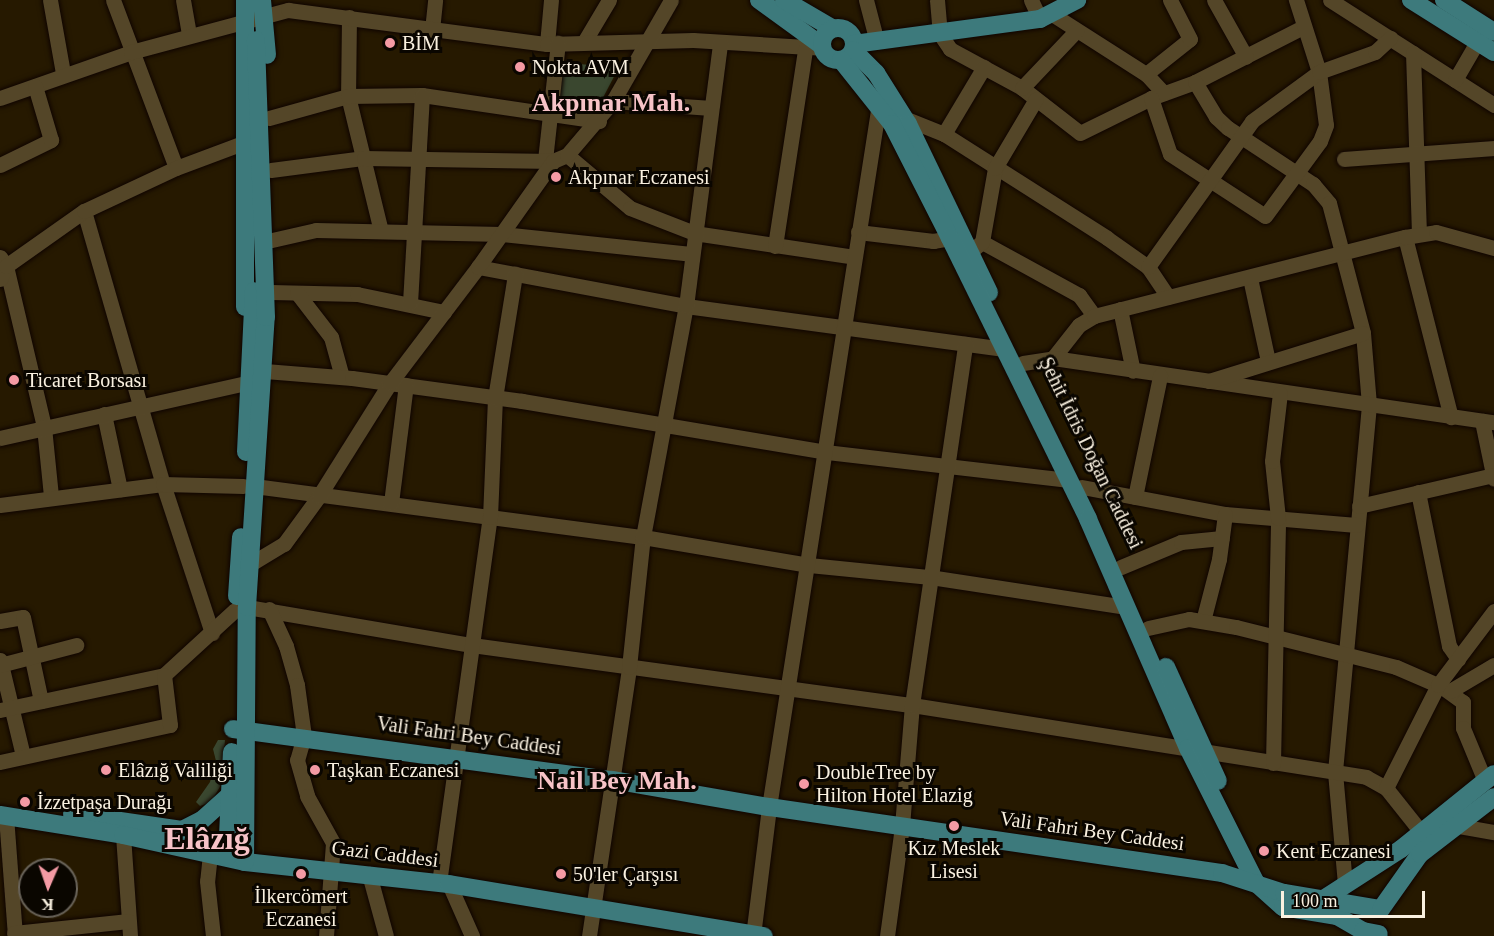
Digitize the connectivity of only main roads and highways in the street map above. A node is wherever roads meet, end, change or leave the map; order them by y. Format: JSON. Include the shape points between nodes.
{"nodes":[{"id":1,"x":245,"y":0,"type":"edge"},
{"id":2,"x":759,"y":0,"type":"edge"},
{"id":3,"x":784,"y":0,"type":"edge"},
{"id":4,"x":1077,"y":0,"type":"edge"},
{"id":5,"x":1411,"y":0,"type":"edge"},
{"id":6,"x":1444,"y":0,"type":"edge"},
{"id":7,"x":803,"y":6,"type":"edge"},
{"id":8,"x":263,"y":8,"type":"edge"},
{"id":9,"x":832,"y":28,"type":"junction"},
{"id":10,"x":1494,"y":32,"type":"edge"},
{"id":11,"x":816,"y":48,"type":"junction"},
{"id":12,"x":849,"y":51,"type":"junction"},
{"id":13,"x":1494,"y":52,"type":"edge"},
{"id":14,"x":266,"y":317,"type":"junction"},
{"id":15,"x":251,"y":328,"type":"junction"},
{"id":16,"x":258,"y":376,"type":"junction"},
{"id":17,"x":1075,"y":483,"type":"junction"},
{"id":18,"x":238,"y":729,"type":"junction"},
{"id":19,"x":1196,"y":751,"type":"junction"},
{"id":20,"x":1489,"y":777,"type":"edge"},
{"id":21,"x":231,"y":794,"type":"junction"},
{"id":22,"x":1494,"y":797,"type":"edge"},
{"id":23,"x":1,"y":809,"type":"edge"},
{"id":24,"x":1230,"y":834,"type":"junction"},
{"id":25,"x":227,"y":858,"type":"junction"},
{"id":26,"x":1374,"y":864,"type":"junction"},
{"id":27,"x":1222,"y":873,"type":"junction"},
{"id":28,"x":1263,"y":886,"type":"junction"},
{"id":29,"x":1325,"y":898,"type":"junction"},
{"id":30,"x":1359,"y":904,"type":"junction"},
{"id":31,"x":1380,"y":909,"type":"junction"},
{"id":32,"x":1355,"y":932,"type":"edge"},
{"id":33,"x":757,"y":935,"type":"edge"},
{"id":34,"x":1379,"y":935,"type":"edge"}],
"edges":[{"from":1,"to":15,"type":"main road","via":[[245,310]]},
{"from":2,"to":11,"type":"main road"},
{"from":3,"to":7,"type":"main road"},
{"from":4,"to":12,"type":"main road","via":[[1046,16],[877,42]]},
{"from":5,"to":13,"type":"main road"},
{"from":6,"to":10,"type":"main road"},
{"from":7,"to":9,"type":"main road"},
{"from":8,"to":14,"type":"main road","via":[[273,240]]},
{"from":9,"to":11,"type":"main road"},
{"from":9,"to":12,"type":"main road","via":[[847,31]]},
{"from":11,"to":12,"type":"main road","via":[[830,58]]},
{"from":12,"to":17,"type":"main road","name":"Şehit İdris Doğan Caddesi"},
{"from":12,"to":17,"type":"main road","name":"Şehit İdris Doğan Caddesi","via":[[876,73],[976,246]]},
{"from":14,"to":15,"type":"main road","via":[[253,40]]},
{"from":14,"to":16,"type":"main road"},
{"from":15,"to":16,"type":"main road"},
{"from":16,"to":18,"type":"main road","via":[[241,609]]},
{"from":17,"to":19,"type":"main road","name":"Şehit İdris Doğan Caddesi","via":[[1126,607]]},
{"from":17,"to":19,"type":"main road","name":"Şehit İdris Doğan Caddesi","via":[[1121,567]]},
{"from":18,"to":21,"type":"main road"},
{"from":18,"to":25,"type":"main road"},
{"from":18,"to":27,"type":"main road","name":"Vali Fahri Bey Caddesi","via":[[457,757]]},
{"from":19,"to":24,"type":"main road","name":"Şehit İdris Doğan Caddesi"},
{"from":19,"to":28,"type":"main road","name":"Şehit İdris Doğan Caddesi"},
{"from":20,"to":26,"type":"main road"},
{"from":21,"to":23,"type":"main road","via":[[202,820],[182,830]]},
{"from":21,"to":25,"type":"main road"},
{"from":22,"to":31,"type":"main road","via":[[1420,854]]},
{"from":23,"to":25,"type":"main road","name":"Gazi Caddesi"},
{"from":24,"to":27,"type":"main road"},
{"from":24,"to":28,"type":"main road","name":"Şehit İdris Doğan Caddesi"},
{"from":25,"to":33,"type":"main road","name":"Gazi Caddesi","via":[[444,884]]},
{"from":26,"to":29,"type":"main road"},
{"from":26,"to":30,"type":"main road"},
{"from":27,"to":28,"type":"main road","name":"Vali Fahri Bey Caddesi"},
{"from":28,"to":29,"type":"main road","name":"Vali Fahri Bey Caddesi"},
{"from":28,"to":32,"type":"main road","via":[[1283,907],[1337,916]]},
{"from":29,"to":30,"type":"main road","name":"Vali Fahri Bey Caddesi"},
{"from":30,"to":31,"type":"main road","name":"Vali Fahri Bey Caddesi"},
{"from":30,"to":32,"type":"main road"},
{"from":31,"to":34,"type":"main road"},
{"from":32,"to":34,"type":"main road"}]}
